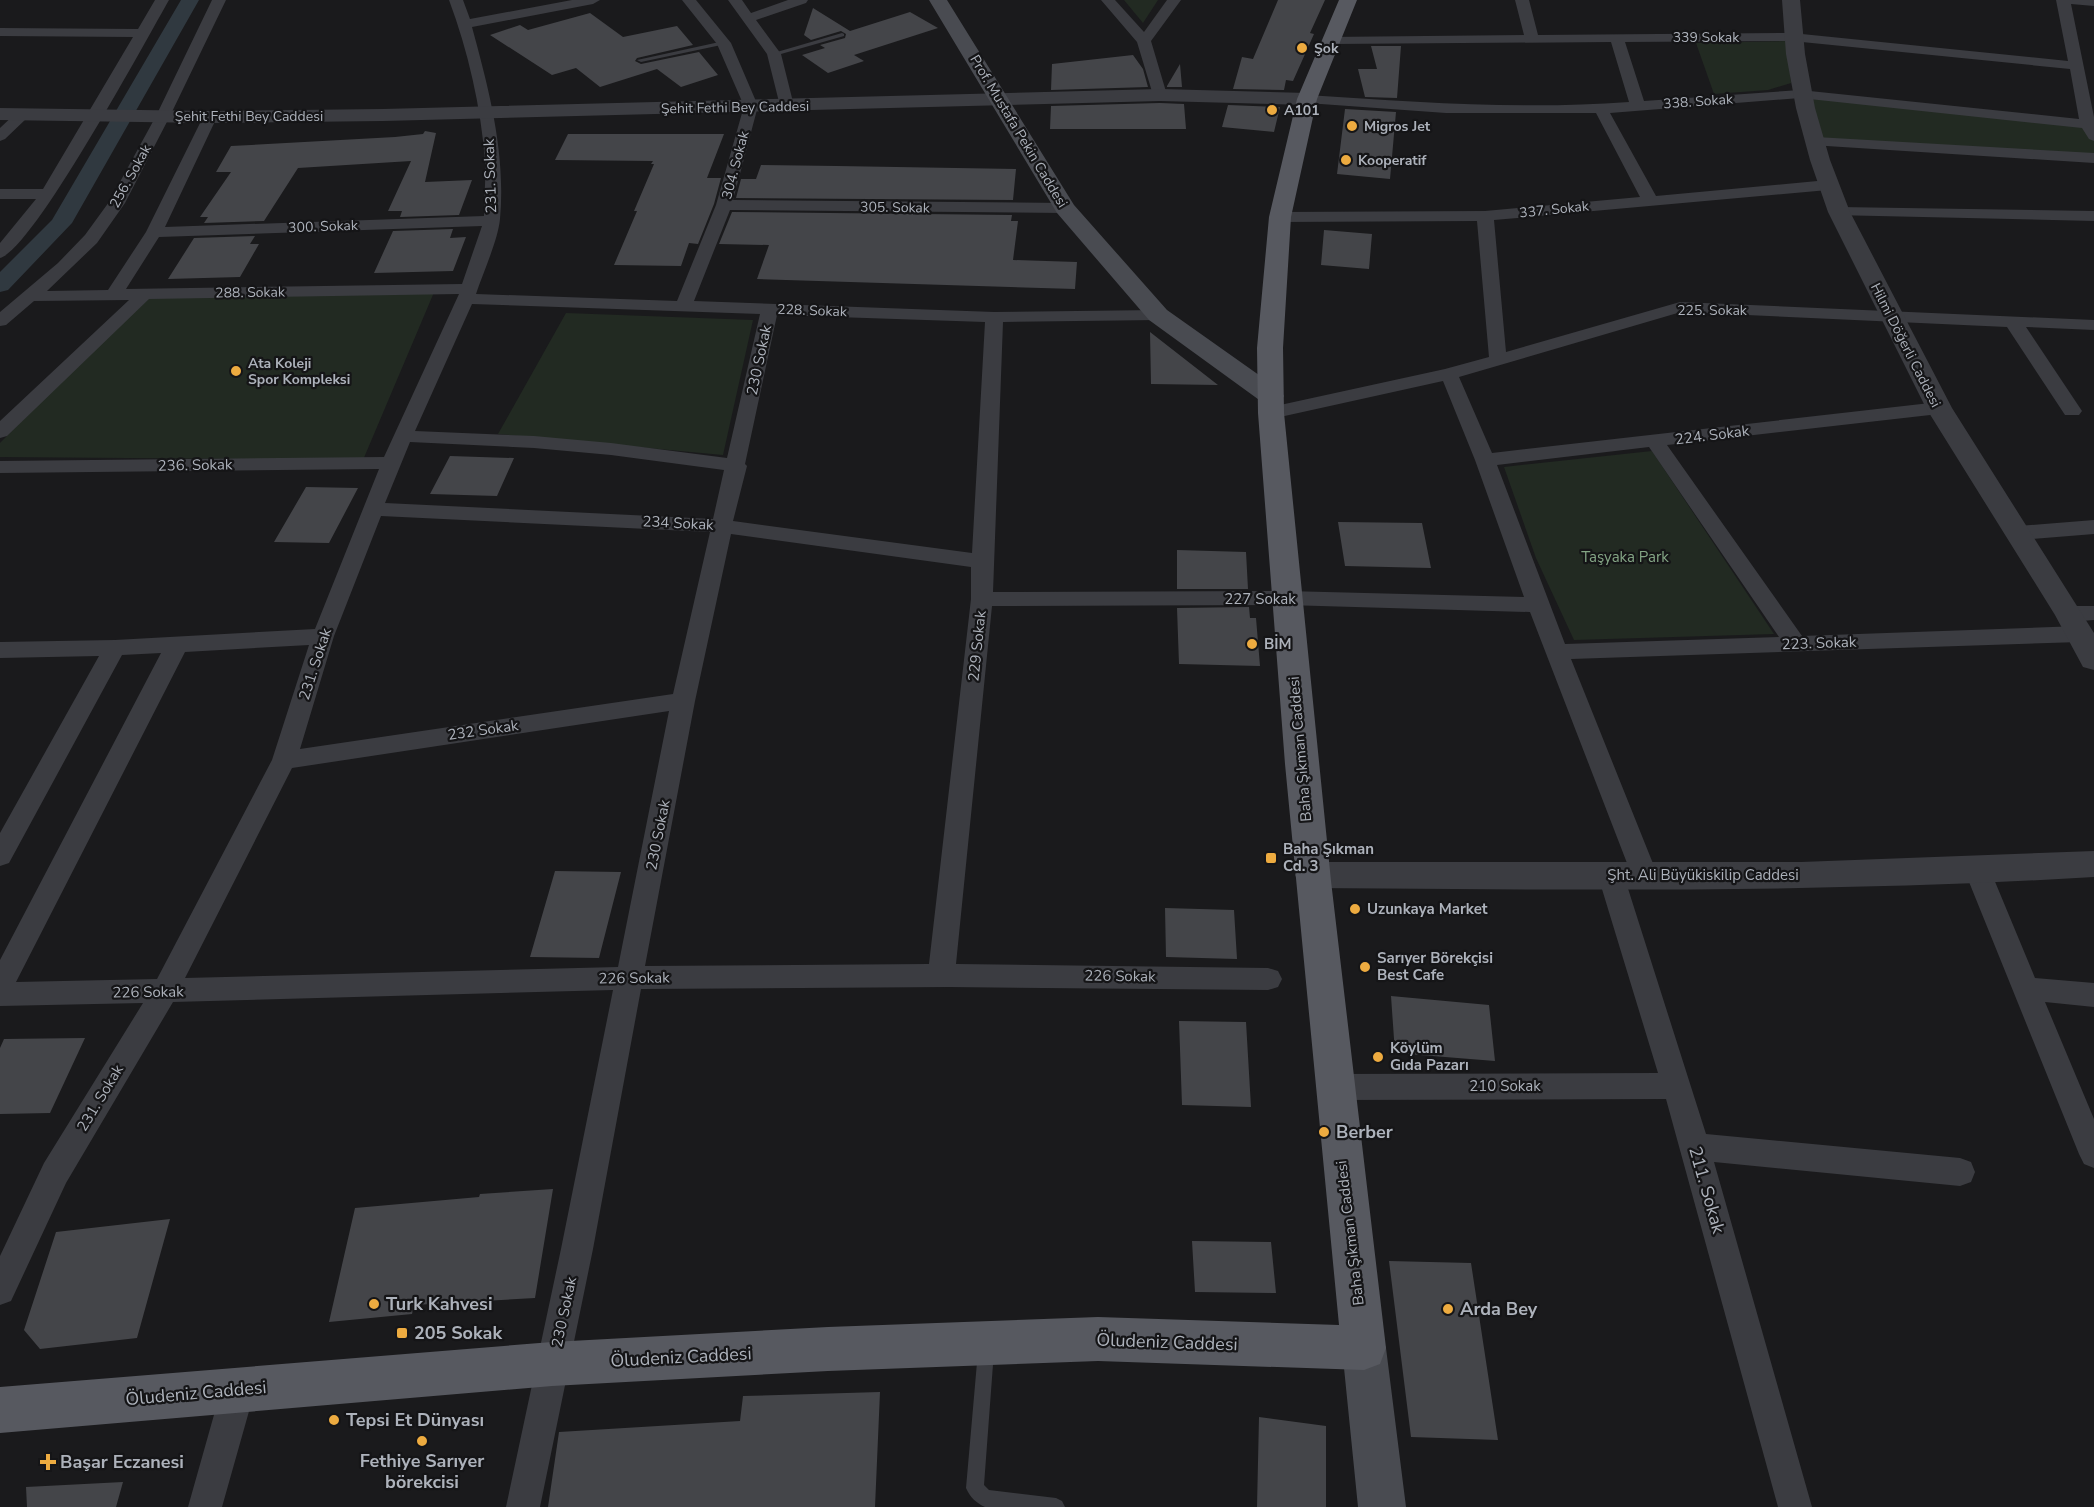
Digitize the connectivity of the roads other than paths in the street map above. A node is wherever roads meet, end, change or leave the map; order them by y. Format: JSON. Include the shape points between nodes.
{"nodes":[{"id":1,"x":162,"y":0,"type":"edge"},
{"id":2,"x":219,"y":0,"type":"edge"},
{"id":3,"x":456,"y":0,"type":"edge"},
{"id":4,"x":593,"y":0,"type":"edge"},
{"id":5,"x":689,"y":0,"type":"edge"},
{"id":6,"x":735,"y":0,"type":"edge"},
{"id":7,"x":801,"y":0,"type":"edge"},
{"id":8,"x":939,"y":0,"type":"edge"},
{"id":9,"x":1108,"y":0,"type":"edge"},
{"id":10,"x":1174,"y":0,"type":"edge"},
{"id":11,"x":1348,"y":0,"type":"edge"},
{"id":12,"x":1522,"y":0,"type":"edge"},
{"id":13,"x":1791,"y":0,"type":"edge"},
{"id":14,"x":2063,"y":0,"type":"edge"},
{"id":15,"x":2094,"y":2,"type":"edge"},
{"id":16,"x":748,"y":18,"type":"junction"},
{"id":17,"x":465,"y":24,"type":"junction"},
{"id":18,"x":0,"y":32,"type":"edge"},
{"id":19,"x":142,"y":33,"type":"junction"},
{"id":20,"x":842,"y":34,"type":"dead end"},
{"id":21,"x":1616,"y":37,"type":"junction"},
{"id":22,"x":1792,"y":37,"type":"junction"},
{"id":23,"x":1532,"y":39,"type":"junction"},
{"id":24,"x":1333,"y":40,"type":"junction"},
{"id":25,"x":1144,"y":41,"type":"junction"},
{"id":26,"x":724,"y":44,"type":"junction"},
{"id":27,"x":774,"y":54,"type":"junction"},
{"id":28,"x":641,"y":60,"type":"dead end"},
{"id":29,"x":2078,"y":66,"type":"junction"},
{"id":30,"x":1800,"y":94,"type":"junction"},
{"id":31,"x":1160,"y":95,"type":"junction"},
{"id":32,"x":1307,"y":99,"type":"junction"},
{"id":33,"x":1000,"y":100,"type":"junction"},
{"id":34,"x":751,"y":106,"type":"junction"},
{"id":35,"x":787,"y":106,"type":"junction"},
{"id":36,"x":1638,"y":106,"type":"junction"},
{"id":37,"x":1601,"y":109,"type":"junction"},
{"id":38,"x":487,"y":112,"type":"junction"},
{"id":39,"x":0,"y":114,"type":"edge"},
{"id":40,"x":22,"y":115,"type":"junction"},
{"id":41,"x":95,"y":115,"type":"junction"},
{"id":42,"x":163,"y":116,"type":"junction"},
{"id":43,"x":210,"y":117,"type":"junction"},
{"id":44,"x":2091,"y":130,"type":"edge"},
{"id":45,"x":0,"y":136,"type":"edge"},
{"id":46,"x":1816,"y":142,"type":"junction"},
{"id":47,"x":2094,"y":158,"type":"edge"},
{"id":48,"x":1828,"y":185,"type":"junction"},
{"id":49,"x":0,"y":194,"type":"edge"},
{"id":50,"x":48,"y":194,"type":"junction"},
{"id":51,"x":1650,"y":200,"type":"junction"},
{"id":52,"x":724,"y":205,"type":"junction"},
{"id":53,"x":1065,"y":208,"type":"junction"},
{"id":54,"x":1839,"y":212,"type":"junction"},
{"id":55,"x":1485,"y":216,"type":"junction"},
{"id":56,"x":2094,"y":216,"type":"edge"},
{"id":57,"x":1280,"y":217,"type":"junction"},
{"id":58,"x":492,"y":221,"type":"junction"},
{"id":59,"x":154,"y":232,"type":"junction"},
{"id":60,"x":0,"y":253,"type":"edge"},
{"id":61,"x":145,"y":294,"type":"junction"},
{"id":62,"x":468,"y":294,"type":"junction"},
{"id":63,"x":31,"y":296,"type":"junction"},
{"id":64,"x":113,"y":296,"type":"junction"},
{"id":65,"x":684,"y":305,"type":"junction"},
{"id":66,"x":770,"y":308,"type":"junction"},
{"id":67,"x":1158,"y":315,"type":"junction"},
{"id":68,"x":1890,"y":316,"type":"junction"},
{"id":69,"x":994,"y":317,"type":"junction"},
{"id":70,"x":2012,"y":320,"type":"junction"},
{"id":71,"x":0,"y":321,"type":"edge"},
{"id":72,"x":2094,"y":325,"type":"edge"},
{"id":73,"x":1498,"y":360,"type":"junction"},
{"id":74,"x":1449,"y":374,"type":"junction"},
{"id":75,"x":1271,"y":404,"type":"junction"},
{"id":76,"x":1939,"y":408,"type":"junction"},
{"id":77,"x":2072,"y":411,"type":"dead end"},
{"id":78,"x":0,"y":432,"type":"edge"},
{"id":79,"x":403,"y":436,"type":"junction"},
{"id":80,"x":1655,"y":442,"type":"junction"},
{"id":81,"x":1485,"y":460,"type":"junction"},
{"id":82,"x":391,"y":463,"type":"junction"},
{"id":83,"x":737,"y":466,"type":"junction"},
{"id":84,"x":0,"y":467,"type":"edge"},
{"id":85,"x":373,"y":509,"type":"junction"},
{"id":86,"x":724,"y":526,"type":"junction"},
{"id":87,"x":2094,"y":527,"type":"edge"},
{"id":88,"x":2018,"y":533,"type":"junction"},
{"id":89,"x":981,"y":561,"type":"junction"},
{"id":90,"x":1286,"y":598,"type":"junction"},
{"id":91,"x":982,"y":599,"type":"junction"},
{"id":92,"x":1538,"y":605,"type":"junction"},
{"id":93,"x":2094,"y":613,"type":"edge"},
{"id":94,"x":2075,"y":624,"type":"junction"},
{"id":95,"x":322,"y":636,"type":"junction"},
{"id":96,"x":1796,"y":644,"type":"junction"},
{"id":97,"x":177,"y":645,"type":"junction"},
{"id":98,"x":115,"y":648,"type":"junction"},
{"id":99,"x":0,"y":650,"type":"edge"},
{"id":100,"x":1558,"y":652,"type":"junction"},
{"id":101,"x":2094,"y":660,"type":"edge"},
{"id":102,"x":683,"y":701,"type":"junction"},
{"id":103,"x":284,"y":760,"type":"junction"},
{"id":104,"x":0,"y":856,"type":"edge"},
{"id":105,"x":2094,"y":864,"type":"edge"},
{"id":106,"x":1978,"y":872,"type":"junction"},
{"id":107,"x":1312,"y":875,"type":"junction"},
{"id":108,"x":1611,"y":876,"type":"junction"},
{"id":109,"x":1645,"y":876,"type":"junction"},
{"id":110,"x":941,"y":974,"type":"junction"},
{"id":111,"x":631,"y":978,"type":"junction"},
{"id":112,"x":1268,"y":979,"type":"dead end"},
{"id":113,"x":0,"y":986,"type":"edge"},
{"id":114,"x":2026,"y":989,"type":"junction"},
{"id":115,"x":164,"y":992,"type":"junction"},
{"id":116,"x":0,"y":994,"type":"edge"},
{"id":117,"x":2094,"y":995,"type":"edge"},
{"id":118,"x":1677,"y":1086,"type":"junction"},
{"id":119,"x":1334,"y":1087,"type":"junction"},
{"id":120,"x":1695,"y":1147,"type":"junction"},
{"id":121,"x":2094,"y":1154,"type":"edge"},
{"id":122,"x":1960,"y":1172,"type":"dead end"},
{"id":123,"x":0,"y":1290,"type":"edge"},
{"id":124,"x":987,"y":1343,"type":"junction"},
{"id":125,"x":1364,"y":1348,"type":"junction"},
{"id":126,"x":552,"y":1364,"type":"junction"},
{"id":127,"x":238,"y":1390,"type":"junction"},
{"id":128,"x":0,"y":1410,"type":"edge"},
{"id":129,"x":205,"y":1507,"type":"edge"},
{"id":130,"x":522,"y":1507,"type":"edge"},
{"id":131,"x":1056,"y":1507,"type":"edge"},
{"id":132,"x":1382,"y":1507,"type":"edge"},
{"id":133,"x":1795,"y":1507,"type":"edge"}],
"edges":[{"from":1,"to":19,"type":"street"},
{"from":2,"to":42,"type":"street","name":"256. Sokak"},
{"from":3,"to":17,"type":"street","name":"231. Sokak"},
{"from":4,"to":17,"type":"street"},
{"from":5,"to":26,"type":"street"},
{"from":6,"to":16,"type":"street"},
{"from":7,"to":16,"type":"street"},
{"from":8,"to":33,"type":"main road","name":"Prof. Mustafa Pekin Caddesi"},
{"from":9,"to":25,"type":"street"},
{"from":10,"to":25,"type":"street"},
{"from":11,"to":24,"type":"main road","name":"Baha Şıkman Caddesi"},
{"from":12,"to":23,"type":"street"},
{"from":13,"to":22,"type":"street","name":"Hilmi Döğerli Caddesi"},
{"from":14,"to":15,"type":"street"},
{"from":14,"to":29,"type":"street"},
{"from":16,"to":27,"type":"street"},
{"from":17,"to":38,"type":"street","name":"231. Sokak"},
{"from":18,"to":19,"type":"street"},
{"from":19,"to":41,"type":"street"},
{"from":20,"to":27,"type":"lane"},
{"from":21,"to":22,"type":"street","name":"339 Sokak"},
{"from":21,"to":23,"type":"street","name":"339 Sokak"},
{"from":21,"to":36,"type":"street"},
{"from":22,"to":29,"type":"street","name":"339 Sokak"},
{"from":22,"to":30,"type":"street","name":"Hilmi Döğerli Caddesi"},
{"from":23,"to":24,"type":"street","name":"339 Sokak"},
{"from":24,"to":32,"type":"main road","name":"Baha Şıkman Caddesi"},
{"from":25,"to":31,"type":"street"},
{"from":26,"to":28,"type":"lane"},
{"from":26,"to":34,"type":"street"},
{"from":27,"to":35,"type":"street"},
{"from":29,"to":44,"type":"street"},
{"from":30,"to":36,"type":"street","name":"338. Sokak"},
{"from":30,"to":44,"type":"street","name":"338. Sokak"},
{"from":30,"to":46,"type":"street","name":"Hilmi Döğerli Caddesi"},
{"from":31,"to":32,"type":"street","name":"Şehit Fethi Bey Caddesi"},
{"from":31,"to":33,"type":"street","name":"Şehit Fethi Bey Caddesi"},
{"from":32,"to":37,"type":"street","name":"338. Sokak","via":[[1446,110]]},
{"from":32,"to":57,"type":"main road","name":"Baha Şıkman Caddesi"},
{"from":33,"to":35,"type":"street","name":"Şehit Fethi Bey Caddesi"},
{"from":33,"to":53,"type":"main road","name":"Prof. Mustafa Pekin Caddesi"},
{"from":34,"to":35,"type":"street","name":"Şehit Fethi Bey Caddesi"},
{"from":34,"to":38,"type":"street","name":"Şehit Fethi Bey Caddesi"},
{"from":34,"to":52,"type":"street","name":"304. Sokak"},
{"from":36,"to":37,"type":"street","name":"338. Sokak"},
{"from":37,"to":51,"type":"street"},
{"from":38,"to":43,"type":"street","name":"Şehit Fethi Bey Caddesi"},
{"from":38,"to":58,"type":"street","name":"231. Sokak","via":[[493,163]]},
{"from":39,"to":40,"type":"street","name":"Şehit Fethi Bey Caddesi"},
{"from":40,"to":41,"type":"street","name":"Şehit Fethi Bey Caddesi"},
{"from":40,"to":45,"type":"street"},
{"from":41,"to":42,"type":"street","name":"Şehit Fethi Bey Caddesi"},
{"from":41,"to":50,"type":"street"},
{"from":42,"to":43,"type":"street","name":"Şehit Fethi Bey Caddesi"},
{"from":42,"to":63,"type":"street","name":"256. Sokak","via":[[111,212],[91,239]]},
{"from":43,"to":59,"type":"street"},
{"from":46,"to":47,"type":"street"},
{"from":46,"to":48,"type":"street","name":"Hilmi Döğerli Caddesi"},
{"from":48,"to":51,"type":"street","name":"337. Sokak"},
{"from":48,"to":54,"type":"street","name":"Hilmi Döğerli Caddesi"},
{"from":49,"to":50,"type":"street"},
{"from":50,"to":60,"type":"street"},
{"from":51,"to":55,"type":"street","name":"337. Sokak"},
{"from":52,"to":53,"type":"street","name":"305. Sokak"},
{"from":52,"to":65,"type":"street","name":"304. Sokak"},
{"from":53,"to":67,"type":"main road","name":"Prof. Mustafa Pekin Caddesi"},
{"from":54,"to":56,"type":"street"},
{"from":54,"to":68,"type":"street","name":"Hilmi Döğerli Caddesi"},
{"from":55,"to":57,"type":"street","name":"337. Sokak"},
{"from":55,"to":73,"type":"street"},
{"from":57,"to":75,"type":"main road","name":"Baha Şıkman Caddesi","via":[[1270,348]]},
{"from":58,"to":59,"type":"street","name":"300. Sokak"},
{"from":58,"to":62,"type":"street","name":"231. Sokak"},
{"from":59,"to":64,"type":"street"},
{"from":61,"to":62,"type":"street","name":"288. Sokak"},
{"from":61,"to":64,"type":"street","name":"288. Sokak"},
{"from":61,"to":78,"type":"street"},
{"from":62,"to":65,"type":"street","name":"228. Sokak"},
{"from":62,"to":79,"type":"street","name":"231. Sokak"},
{"from":63,"to":64,"type":"street","name":"288. Sokak"},
{"from":63,"to":71,"type":"street","name":"256. Sokak"},
{"from":65,"to":66,"type":"street","name":"228. Sokak"},
{"from":66,"to":69,"type":"street","name":"228. Sokak"},
{"from":66,"to":83,"type":"street","name":"230 Sokak"},
{"from":67,"to":69,"type":"street","name":"228. Sokak"},
{"from":67,"to":75,"type":"main road","name":"Prof. Mustafa Pekin Caddesi"},
{"from":68,"to":70,"type":"street","name":"225. Sokak"},
{"from":68,"to":73,"type":"street","name":"225. Sokak","via":[[1680,307]]},
{"from":68,"to":76,"type":"street","name":"Hilmi Döğerli Caddesi"},
{"from":69,"to":89,"type":"street","name":"229 Sokak"},
{"from":70,"to":72,"type":"street","name":"225. Sokak"},
{"from":70,"to":77,"type":"street"},
{"from":73,"to":74,"type":"street","name":"225. Sokak"},
{"from":74,"to":75,"type":"street","name":"225. Sokak"},
{"from":74,"to":81,"type":"street"},
{"from":75,"to":90,"type":"main road","name":"Baha Şıkman Caddesi"},
{"from":76,"to":80,"type":"street","name":"224. Sokak"},
{"from":76,"to":88,"type":"street","name":"Hilmi Döğerli Caddesi"},
{"from":79,"to":82,"type":"street","name":"231. Sokak"},
{"from":79,"to":83,"type":"street","via":[[534,442]]},
{"from":80,"to":81,"type":"street","name":"224. Sokak"},
{"from":80,"to":96,"type":"street"},
{"from":81,"to":92,"type":"street"},
{"from":82,"to":84,"type":"street","name":"236. Sokak"},
{"from":82,"to":85,"type":"street","name":"231. Sokak"},
{"from":83,"to":86,"type":"street","name":"230 Sokak"},
{"from":85,"to":86,"type":"street","name":"234 Sokak"},
{"from":85,"to":95,"type":"street","name":"231. Sokak"},
{"from":86,"to":89,"type":"street","name":"234 Sokak"},
{"from":86,"to":102,"type":"street","name":"230 Sokak"},
{"from":87,"to":88,"type":"street"},
{"from":88,"to":94,"type":"street","name":"Hilmi Döğerli Caddesi"},
{"from":89,"to":91,"type":"street","name":"229 Sokak"},
{"from":90,"to":91,"type":"street","name":"227 Sokak"},
{"from":90,"to":92,"type":"street","name":"227 Sokak"},
{"from":90,"to":107,"type":"main road","name":"Baha Şıkman Caddesi"},
{"from":91,"to":110,"type":"street","name":"229 Sokak"},
{"from":92,"to":100,"type":"street"},
{"from":93,"to":94,"type":"street","name":"223. Sokak"},
{"from":94,"to":96,"type":"street","name":"223. Sokak"},
{"from":94,"to":101,"type":"street","name":"Hilmi Döğerli Caddesi"},
{"from":95,"to":97,"type":"street"},
{"from":95,"to":103,"type":"street","name":"231. Sokak"},
{"from":96,"to":100,"type":"street","name":"223. Sokak"},
{"from":97,"to":98,"type":"street"},
{"from":97,"to":113,"type":"street"},
{"from":98,"to":99,"type":"street"},
{"from":98,"to":104,"type":"street"},
{"from":100,"to":109,"type":"street"},
{"from":102,"to":103,"type":"street","name":"232 Sokak"},
{"from":102,"to":111,"type":"street","name":"230 Sokak"},
{"from":103,"to":115,"type":"street","name":"231. Sokak"},
{"from":105,"to":106,"type":"street","name":"Şht. Ali Büyükiskilip Caddesi"},
{"from":106,"to":109,"type":"street","name":"Şht. Ali Büyükiskilip Caddesi"},
{"from":106,"to":114,"type":"street"},
{"from":107,"to":108,"type":"street","name":"Şht. Ali Büyükiskilip Caddesi"},
{"from":107,"to":119,"type":"main road","name":"Baha Şıkman Caddesi"},
{"from":108,"to":109,"type":"street","name":"Şht. Ali Büyükiskilip Caddesi"},
{"from":108,"to":118,"type":"street","name":"211. Sokak"},
{"from":110,"to":111,"type":"street","name":"226 Sokak"},
{"from":110,"to":112,"type":"street","name":"226 Sokak"},
{"from":111,"to":115,"type":"street","name":"226 Sokak"},
{"from":111,"to":126,"type":"street","name":"230 Sokak"},
{"from":114,"to":117,"type":"street"},
{"from":114,"to":121,"type":"street"},
{"from":115,"to":116,"type":"street","name":"226 Sokak"},
{"from":115,"to":123,"type":"street","name":"231. Sokak","via":[[55,1173]]},
{"from":118,"to":119,"type":"street","name":"210 Sokak"},
{"from":118,"to":120,"type":"street","name":"211. Sokak"},
{"from":119,"to":125,"type":"main road","name":"Baha Şıkman Caddesi"},
{"from":120,"to":122,"type":"street"},
{"from":120,"to":133,"type":"street","name":"211. Sokak"},
{"from":124,"to":125,"type":"main road","name":"Öludeniz Caddesi","via":[[1098,1340]]},
{"from":124,"to":126,"type":"main road","name":"Öludeniz Caddesi"},
{"from":124,"to":131,"type":"lane","via":[[975,1488],[985,1498]]},
{"from":125,"to":132,"type":"main road","name":"Baha Şıkman Caddesi"},
{"from":126,"to":127,"type":"main road","name":"Öludeniz Caddesi"},
{"from":126,"to":130,"type":"street","name":"230 Sokak"},
{"from":127,"to":128,"type":"main road","name":"Öludeniz Caddesi"},
{"from":127,"to":129,"type":"street"}]}
